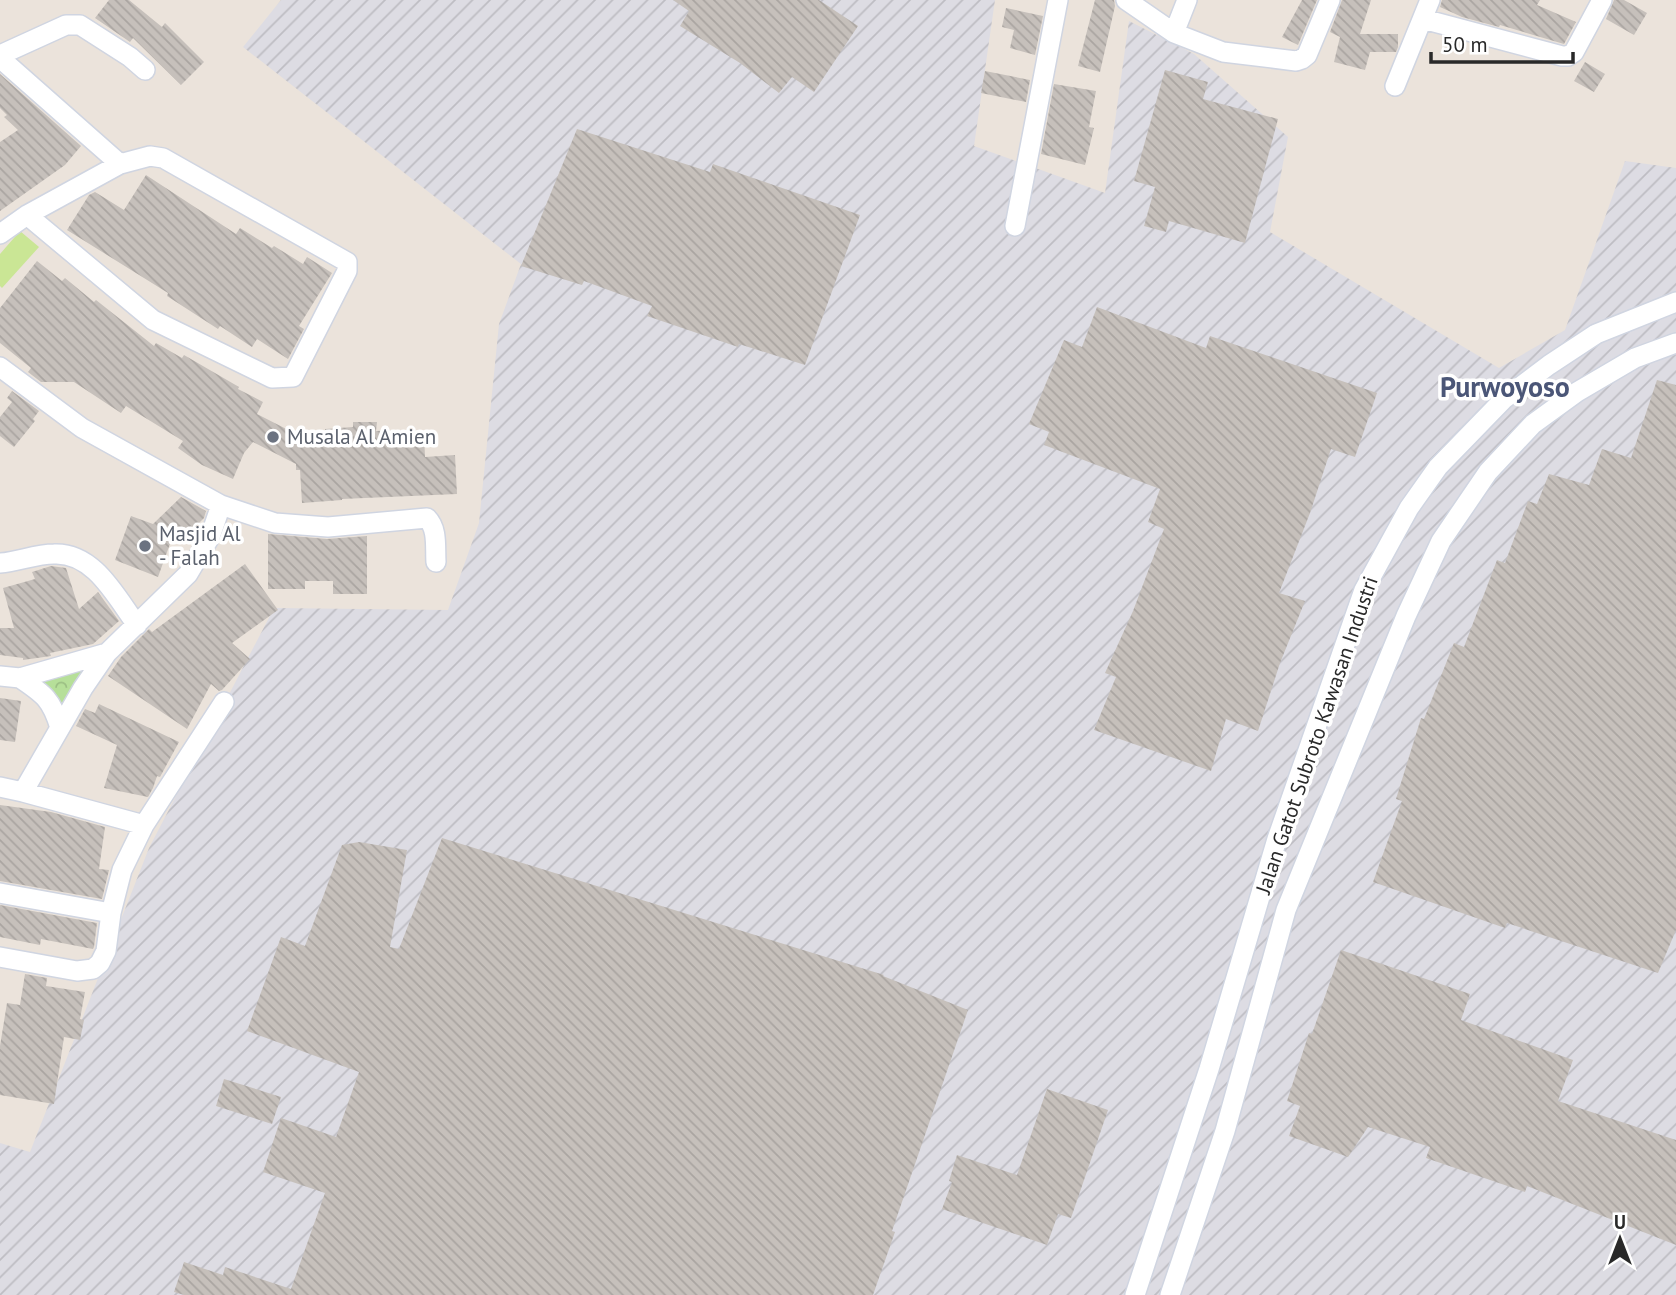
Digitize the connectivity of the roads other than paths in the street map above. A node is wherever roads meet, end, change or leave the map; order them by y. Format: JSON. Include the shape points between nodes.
{"nodes":[{"id":1,"x":1058,"y":0,"type":"edge"},
{"id":2,"x":1126,"y":0,"type":"edge"},
{"id":3,"x":1187,"y":0,"type":"edge"},
{"id":4,"x":1330,"y":0,"type":"edge"},
{"id":5,"x":1430,"y":0,"type":"edge"},
{"id":6,"x":1602,"y":0,"type":"edge"},
{"id":7,"x":1423,"y":19,"type":"junction"},
{"id":8,"x":1174,"y":33,"type":"junction"},
{"id":9,"x":0,"y":57,"type":"edge"},
{"id":10,"x":145,"y":70,"type":"dead end"},
{"id":11,"x":1395,"y":86,"type":"dead end"},
{"id":12,"x":120,"y":164,"type":"junction"},
{"id":13,"x":27,"y":215,"type":"junction"},
{"id":14,"x":1014,"y":226,"type":"dead end"},
{"id":15,"x":0,"y":234,"type":"edge"},
{"id":16,"x":1676,"y":302,"type":"edge"},
{"id":17,"x":1676,"y":344,"type":"edge"},
{"id":18,"x":0,"y":367,"type":"edge"},
{"id":19,"x":221,"y":505,"type":"junction"},
{"id":20,"x":436,"y":562,"type":"dead end"},
{"id":21,"x":0,"y":563,"type":"edge"},
{"id":22,"x":136,"y":625,"type":"junction"},
{"id":23,"x":107,"y":653,"type":"junction"},
{"id":24,"x":0,"y":676,"type":"edge"},
{"id":25,"x":20,"y":678,"type":"junction"},
{"id":26,"x":224,"y":702,"type":"dead end"},
{"id":27,"x":60,"y":728,"type":"junction"},
{"id":28,"x":0,"y":787,"type":"edge"},
{"id":29,"x":23,"y":792,"type":"junction"},
{"id":30,"x":144,"y":825,"type":"junction"},
{"id":31,"x":0,"y":893,"type":"edge"},
{"id":32,"x":111,"y":913,"type":"junction"},
{"id":33,"x":0,"y":957,"type":"edge"},
{"id":34,"x":1135,"y":1295,"type":"edge"},
{"id":35,"x":1170,"y":1295,"type":"edge"}],
"edges":[{"from":1,"to":14,"type":"street"},
{"from":2,"to":8,"type":"street"},
{"from":3,"to":8,"type":"street"},
{"from":4,"to":8,"type":"street","via":[[1307,55],[1296,61],[1223,52]]},
{"from":5,"to":7,"type":"street"},
{"from":6,"to":7,"type":"street","via":[[1568,56]]},
{"from":7,"to":11,"type":"street"},
{"from":9,"to":10,"type":"street","via":[[66,25],[80,25]]},
{"from":9,"to":12,"type":"street"},
{"from":12,"to":13,"type":"street"},
{"from":12,"to":13,"type":"street","via":[[150,156],[163,158],[347,262],[347,271],[293,377],[271,378],[153,320]]},
{"from":13,"to":15,"type":"street"},
{"from":16,"to":34,"type":"street","name":"Jalan Gatot Subroto Kawasan Industri","via":[[1596,334],[1504,398],[1438,467],[1409,508],[1364,590],[1277,839]]},
{"from":17,"to":35,"type":"street","name":"Jalan Gatot Subroto Kawasan Industri","via":[[1635,358],[1533,424],[1488,472],[1441,541],[1406,615],[1286,911],[1225,1131]]},
{"from":18,"to":19,"type":"street","via":[[82,428]]},
{"from":19,"to":20,"type":"street","via":[[275,523],[328,527],[427,517],[434,530]]},
{"from":19,"to":22,"type":"street","via":[[210,537],[188,574]]},
{"from":21,"to":22,"type":"street","via":[[56,553],[81,559]]},
{"from":22,"to":23,"type":"street"},
{"from":23,"to":25,"type":"street"},
{"from":23,"to":27,"type":"street"},
{"from":24,"to":25,"type":"street"},
{"from":25,"to":27,"type":"street","via":[[52,705]]},
{"from":26,"to":30,"type":"street"},
{"from":27,"to":29,"type":"street"},
{"from":28,"to":29,"type":"street"},
{"from":29,"to":30,"type":"street"},
{"from":30,"to":32,"type":"street","via":[[122,870]]},
{"from":31,"to":32,"type":"street"},
{"from":32,"to":33,"type":"street","via":[[106,951],[93,969],[77,971]]}]}
